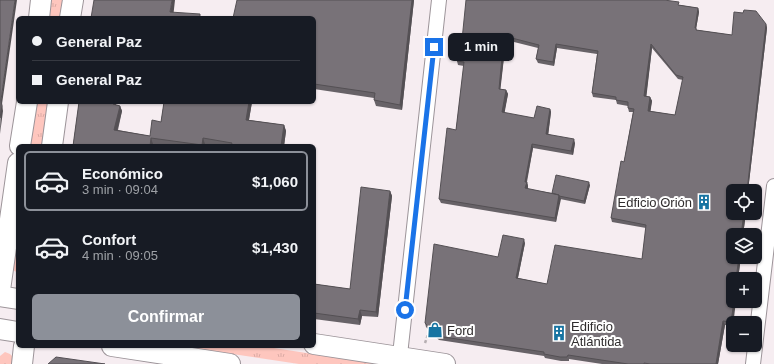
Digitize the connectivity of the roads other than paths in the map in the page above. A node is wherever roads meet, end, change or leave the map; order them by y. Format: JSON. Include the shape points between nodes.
{"nodes":[{"id":1,"x":41,"y":0,"type":"edge"},
{"id":2,"x":73,"y":0,"type":"edge"},
{"id":3,"x":439,"y":0,"type":"edge"},
{"id":4,"x":39,"y":16,"type":"edge"},
{"id":5,"x":70,"y":16,"type":"edge"},
{"id":6,"x":27,"y":104,"type":"edge"},
{"id":7,"x":58,"y":104,"type":"edge"},
{"id":8,"x":20,"y":144,"type":"edge"},
{"id":9,"x":52,"y":144,"type":"edge"},
{"id":10,"x":16,"y":178,"type":"edge"},
{"id":11,"x":774,"y":186,"type":"edge"},
{"id":12,"x":0,"y":290,"type":"edge"},
{"id":13,"x":0,"y":296,"type":"edge"},
{"id":14,"x":16,"y":299,"type":"edge"},
{"id":15,"x":0,"y":329,"type":"edge"},
{"id":16,"x":16,"y":332,"type":"edge"},
{"id":17,"x":316,"y":344,"type":"edge"},
{"id":18,"x":24,"y":348,"type":"edge"},
{"id":19,"x":125,"y":348,"type":"edge"},
{"id":20,"x":399,"y":361,"type":"edge"},
{"id":21,"x":22,"y":364,"type":"edge"},
{"id":22,"x":230,"y":364,"type":"edge"},
{"id":23,"x":445,"y":364,"type":"edge"},
{"id":24,"x":754,"y":364,"type":"edge"}],
"edges":[{"from":1,"to":4,"type":"street"},
{"from":2,"to":5,"type":"street"},
{"from":3,"to":20,"type":"street"},
{"from":6,"to":8,"type":"street"},
{"from":7,"to":9,"type":"street"},
{"from":10,"to":12,"type":"street"},
{"from":11,"to":24,"type":"street"},
{"from":13,"to":14,"type":"street"},
{"from":15,"to":16,"type":"street"},
{"from":17,"to":20,"type":"street"},
{"from":18,"to":21,"type":"street"},
{"from":19,"to":22,"type":"street"},
{"from":20,"to":23,"type":"street"}]}
